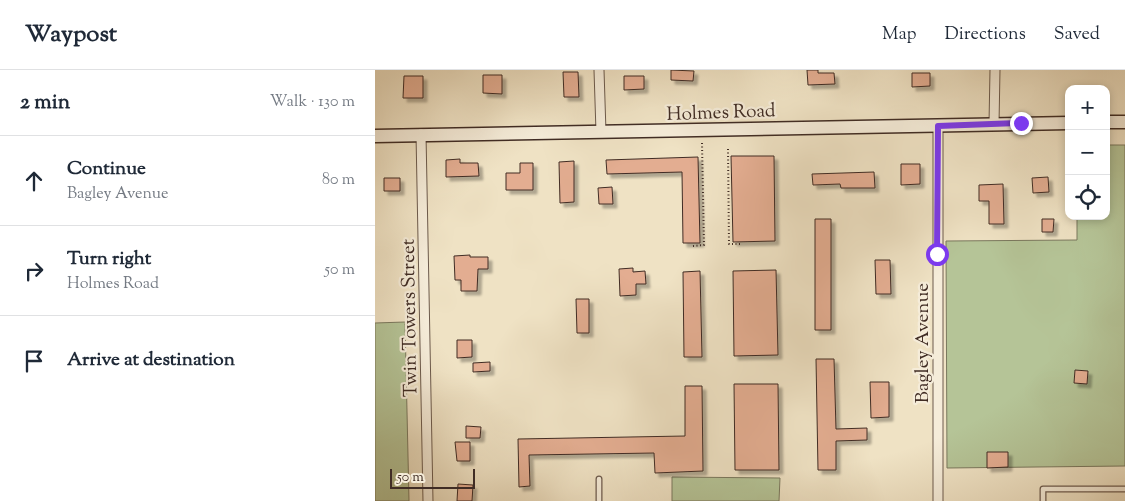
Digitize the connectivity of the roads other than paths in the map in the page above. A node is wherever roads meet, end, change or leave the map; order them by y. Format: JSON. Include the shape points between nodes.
{"nodes":[{"id":1,"x":599,"y":70,"type":"edge"},
{"id":2,"x":995,"y":70,"type":"edge"},
{"id":3,"x":1110,"y":122,"type":"edge"},
{"id":4,"x":1125,"y":122,"type":"edge"},
{"id":5,"x":1065,"y":123,"type":"edge"},
{"id":6,"x":994,"y":124,"type":"junction"},
{"id":7,"x":938,"y":126,"type":"junction"},
{"id":8,"x":601,"y":132,"type":"junction"},
{"id":9,"x":421,"y":134,"type":"junction"},
{"id":10,"x":375,"y":136,"type":"edge"},
{"id":11,"x":599,"y":479,"type":"dead end"},
{"id":12,"x":1125,"y":489,"type":"edge"},
{"id":13,"x":428,"y":501,"type":"edge"},
{"id":14,"x":599,"y":501,"type":"edge"},
{"id":15,"x":938,"y":501,"type":"edge"},
{"id":16,"x":1043,"y":501,"type":"edge"}],
"edges":[{"from":1,"to":8,"type":"street"},
{"from":2,"to":6,"type":"street"},
{"from":3,"to":4,"type":"main road"},
{"from":5,"to":6,"type":"main road","name":"Holmes Road"},
{"from":6,"to":7,"type":"main road","name":"Holmes Road"},
{"from":7,"to":8,"type":"main road","name":"Holmes Road"},
{"from":7,"to":15,"type":"street","name":"Bagley Avenue"},
{"from":8,"to":9,"type":"main road","name":"Holmes Road"},
{"from":9,"to":10,"type":"main road","name":"Holmes Road"},
{"from":9,"to":13,"type":"street","name":"Twin Towers Street"},
{"from":11,"to":14,"type":"lane"},
{"from":12,"to":16,"type":"lane","via":[[1043,489]]}]}
